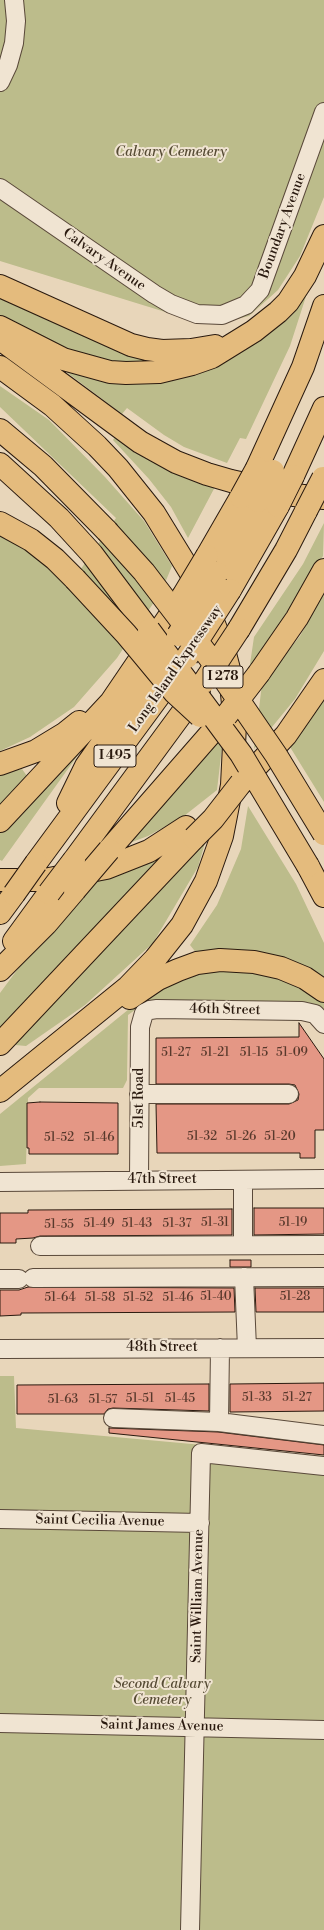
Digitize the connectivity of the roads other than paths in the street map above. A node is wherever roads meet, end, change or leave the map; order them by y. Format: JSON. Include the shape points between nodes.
{"nodes":[{"id":1,"x":14,"y":0,"type":"edge"},
{"id":2,"x":0,"y":82,"type":"edge"},
{"id":3,"x":324,"y":112,"type":"edge"},
{"id":4,"x":0,"y":188,"type":"edge"},
{"id":5,"x":324,"y":236,"type":"edge"},
{"id":6,"x":0,"y":286,"type":"edge"},
{"id":7,"x":324,"y":306,"type":"edge"},
{"id":8,"x":215,"y":315,"type":"joint"},
{"id":9,"x":0,"y":327,"type":"edge"},
{"id":10,"x":0,"y":339,"type":"edge"},
{"id":11,"x":240,"y":340,"type":"junction"},
{"id":12,"x":324,"y":345,"type":"edge"},
{"id":13,"x":0,"y":367,"type":"edge"},
{"id":14,"x":324,"y":408,"type":"edge"},
{"id":15,"x":0,"y":430,"type":"edge"},
{"id":16,"x":0,"y":464,"type":"edge"},
{"id":17,"x":274,"y":471,"type":"junction"},
{"id":18,"x":0,"y":484,"type":"edge"},
{"id":19,"x":324,"y":484,"type":"edge"},
{"id":20,"x":259,"y":501,"type":"junction"},
{"id":21,"x":0,"y":523,"type":"edge"},
{"id":22,"x":212,"y":564,"type":"junction"},
{"id":23,"x":84,"y":566,"type":"junction"},
{"id":24,"x":324,"y":570,"type":"edge"},
{"id":25,"x":140,"y":660,"type":"junction"},
{"id":26,"x":324,"y":680,"type":"edge"},
{"id":27,"x":241,"y":754,"type":"junction"},
{"id":28,"x":0,"y":764,"type":"edge"},
{"id":29,"x":0,"y":821,"type":"edge"},
{"id":30,"x":190,"y":832,"type":"junction"},
{"id":31,"x":324,"y":834,"type":"edge"},
{"id":32,"x":40,"y":859,"type":"junction"},
{"id":33,"x":7,"y":887,"type":"edge"},
{"id":34,"x":324,"y":896,"type":"edge"},
{"id":35,"x":0,"y":912,"type":"edge"},
{"id":36,"x":0,"y":960,"type":"edge"},
{"id":37,"x":0,"y":970,"type":"edge"},
{"id":38,"x":324,"y":991,"type":"edge"},
{"id":39,"x":142,"y":1016,"type":"joint"},
{"id":40,"x":318,"y":1018,"type":"edge"},
{"id":41,"x":88,"y":1021,"type":"junction"},
{"id":42,"x":0,"y":1044,"type":"edge"},
{"id":43,"x":0,"y":1091,"type":"edge"},
{"id":44,"x":140,"y":1094,"type":"junction"},
{"id":45,"x":289,"y":1094,"type":"dead end"},
{"id":46,"x":324,"y":1179,"type":"edge"},
{"id":47,"x":139,"y":1180,"type":"junction"},
{"id":48,"x":243,"y":1180,"type":"junction"},
{"id":49,"x":0,"y":1182,"type":"edge"},
{"id":50,"x":243,"y":1245,"type":"junction"},
{"id":51,"x":324,"y":1245,"type":"edge"},
{"id":52,"x":40,"y":1246,"type":"dead end"},
{"id":53,"x":244,"y":1277,"type":"junction"},
{"id":54,"x":324,"y":1277,"type":"edge"},
{"id":55,"x":0,"y":1279,"type":"edge"},
{"id":56,"x":0,"y":1348,"type":"edge"},
{"id":57,"x":220,"y":1348,"type":"junction"},
{"id":58,"x":247,"y":1348,"type":"junction"},
{"id":59,"x":324,"y":1348,"type":"edge"},
{"id":60,"x":113,"y":1418,"type":"dead end"},
{"id":61,"x":219,"y":1422,"type":"junction"},
{"id":62,"x":324,"y":1435,"type":"edge"},
{"id":63,"x":324,"y":1466,"type":"edge"},
{"id":64,"x":0,"y":1519,"type":"edge"},
{"id":65,"x":200,"y":1523,"type":"junction"},
{"id":66,"x":0,"y":1723,"type":"edge"},
{"id":67,"x":195,"y":1727,"type":"junction"},
{"id":68,"x":324,"y":1730,"type":"edge"},
{"id":69,"x":190,"y":1930,"type":"edge"}],
"edges":[{"from":1,"to":2,"type":"street","via":[[14,43],[5,74]]},
{"from":3,"to":8,"type":"street","name":"Boundary Avenue","via":[[260,290],[246,305],[228,313]]},
{"from":4,"to":8,"type":"street","name":"Calvary Avenue","via":[[154,294],[175,306],[197,314]]},
{"from":5,"to":11,"type":"highway","via":[[305,276],[288,302],[267,322]]},
{"from":6,"to":11,"type":"highway","via":[[117,340],[147,349],[191,350]]},
{"from":7,"to":17,"type":"highway","via":[[303,367]]},
{"from":9,"to":11,"type":"highway","via":[[63,359],[95,369],[126,373],[159,372],[192,364],[212,357]]},
{"from":10,"to":19,"type":"highway","via":[[128,433],[171,459],[207,474],[294,495]]},
{"from":12,"to":17,"type":"highway"},
{"from":13,"to":41,"type":"highway","via":[[52,405],[97,446],[154,513],[206,602],[223,646],[234,699],[232,785],[222,836],[206,881],[182,925],[155,959],[128,987]]},
{"from":14,"to":17,"type":"highway","name":"Long Island Expressway","number":"I 495"},
{"from":15,"to":31,"type":"highway","number":"I 278","bridge":true,"via":[[43,466],[144,572],[209,657],[285,768]]},
{"from":16,"to":23,"type":"highway","number":"I 278","via":[[54,514]]},
{"from":17,"to":20,"type":"highway","name":"Long Island Expressway","number":"I 495","bridge":true},
{"from":17,"to":20,"type":"highway","bridge":true},
{"from":18,"to":23,"type":"highway","number":"I 278","via":[[44,523]]},
{"from":19,"to":36,"type":"highway","name":"Long Island Expressway","number":"I 495","bridge":true,"via":[[239,629],[204,682]]},
{"from":20,"to":22,"type":"highway"},
{"from":20,"to":32,"type":"highway","name":"Long Island Expressway","number":"I 495","bridge":true,"via":[[230,590],[187,657]]},
{"from":21,"to":23,"type":"highway","via":[[31,540],[55,559]]},
{"from":22,"to":25,"type":"highway","bridge":true,"via":[[183,596]]},
{"from":22,"to":32,"type":"highway","bridge":true,"via":[[176,638],[86,766]]},
{"from":23,"to":27,"type":"highway","number":"I 278","bridge":true,"via":[[148,630]]},
{"from":23,"to":27,"type":"highway","bridge":true,"via":[[126,634],[175,693]]},
{"from":24,"to":37,"type":"highway","bridge":true,"via":[[297,618],[226,716],[46,924]]},
{"from":25,"to":28,"type":"highway","via":[[90,712],[64,734],[36,751]]},
{"from":25,"to":29,"type":"highway","via":[[111,702]]},
{"from":26,"to":30,"type":"highway","bridge":true,"via":[[303,712],[213,819]]},
{"from":27,"to":34,"type":"highway","number":"I 278","bridge":true},
{"from":30,"to":33,"type":"highway","via":[[106,868]]},
{"from":30,"to":42,"type":"highway"},
{"from":32,"to":33,"type":"highway","name":"Long Island Expressway","number":"I 495","bridge":true},
{"from":33,"to":35,"type":"highway","name":"Long Island Expressway","number":"I 495"},
{"from":38,"to":41,"type":"highway","via":[[305,978],[268,964],[241,960],[208,961],[168,974]]},
{"from":39,"to":40,"type":"street","name":"46th Street","via":[[147,1011],[157,1009],[302,1011]]},
{"from":39,"to":44,"type":"street","name":"51st Road"},
{"from":41,"to":43,"type":"highway"},
{"from":44,"to":45,"type":"street"},
{"from":44,"to":47,"type":"street","name":"51st Road"},
{"from":46,"to":48,"type":"street","name":"47th Street"},
{"from":47,"to":48,"type":"street","name":"47th Street"},
{"from":47,"to":49,"type":"street","name":"47th Street"},
{"from":48,"to":50,"type":"street"},
{"from":50,"to":51,"type":"street"},
{"from":50,"to":52,"type":"street"},
{"from":53,"to":54,"type":"street"},
{"from":53,"to":55,"type":"street"},
{"from":53,"to":58,"type":"street"},
{"from":56,"to":57,"type":"street","name":"48th Street"},
{"from":57,"to":58,"type":"street","name":"48th Street"},
{"from":57,"to":61,"type":"street"},
{"from":58,"to":59,"type":"street","name":"48th Street"},
{"from":60,"to":61,"type":"street"},
{"from":61,"to":62,"type":"street"},
{"from":63,"to":65,"type":"street","name":"Saint William Avenue","via":[[201,1453]]},
{"from":64,"to":65,"type":"street","name":"Saint Cecilia Avenue"},
{"from":65,"to":67,"type":"street","name":"Saint William Avenue"},
{"from":66,"to":67,"type":"street","name":"Saint James Avenue"},
{"from":67,"to":68,"type":"street","name":"Saint James Avenue"},
{"from":67,"to":69,"type":"street","name":"Saint William Avenue"}]}
